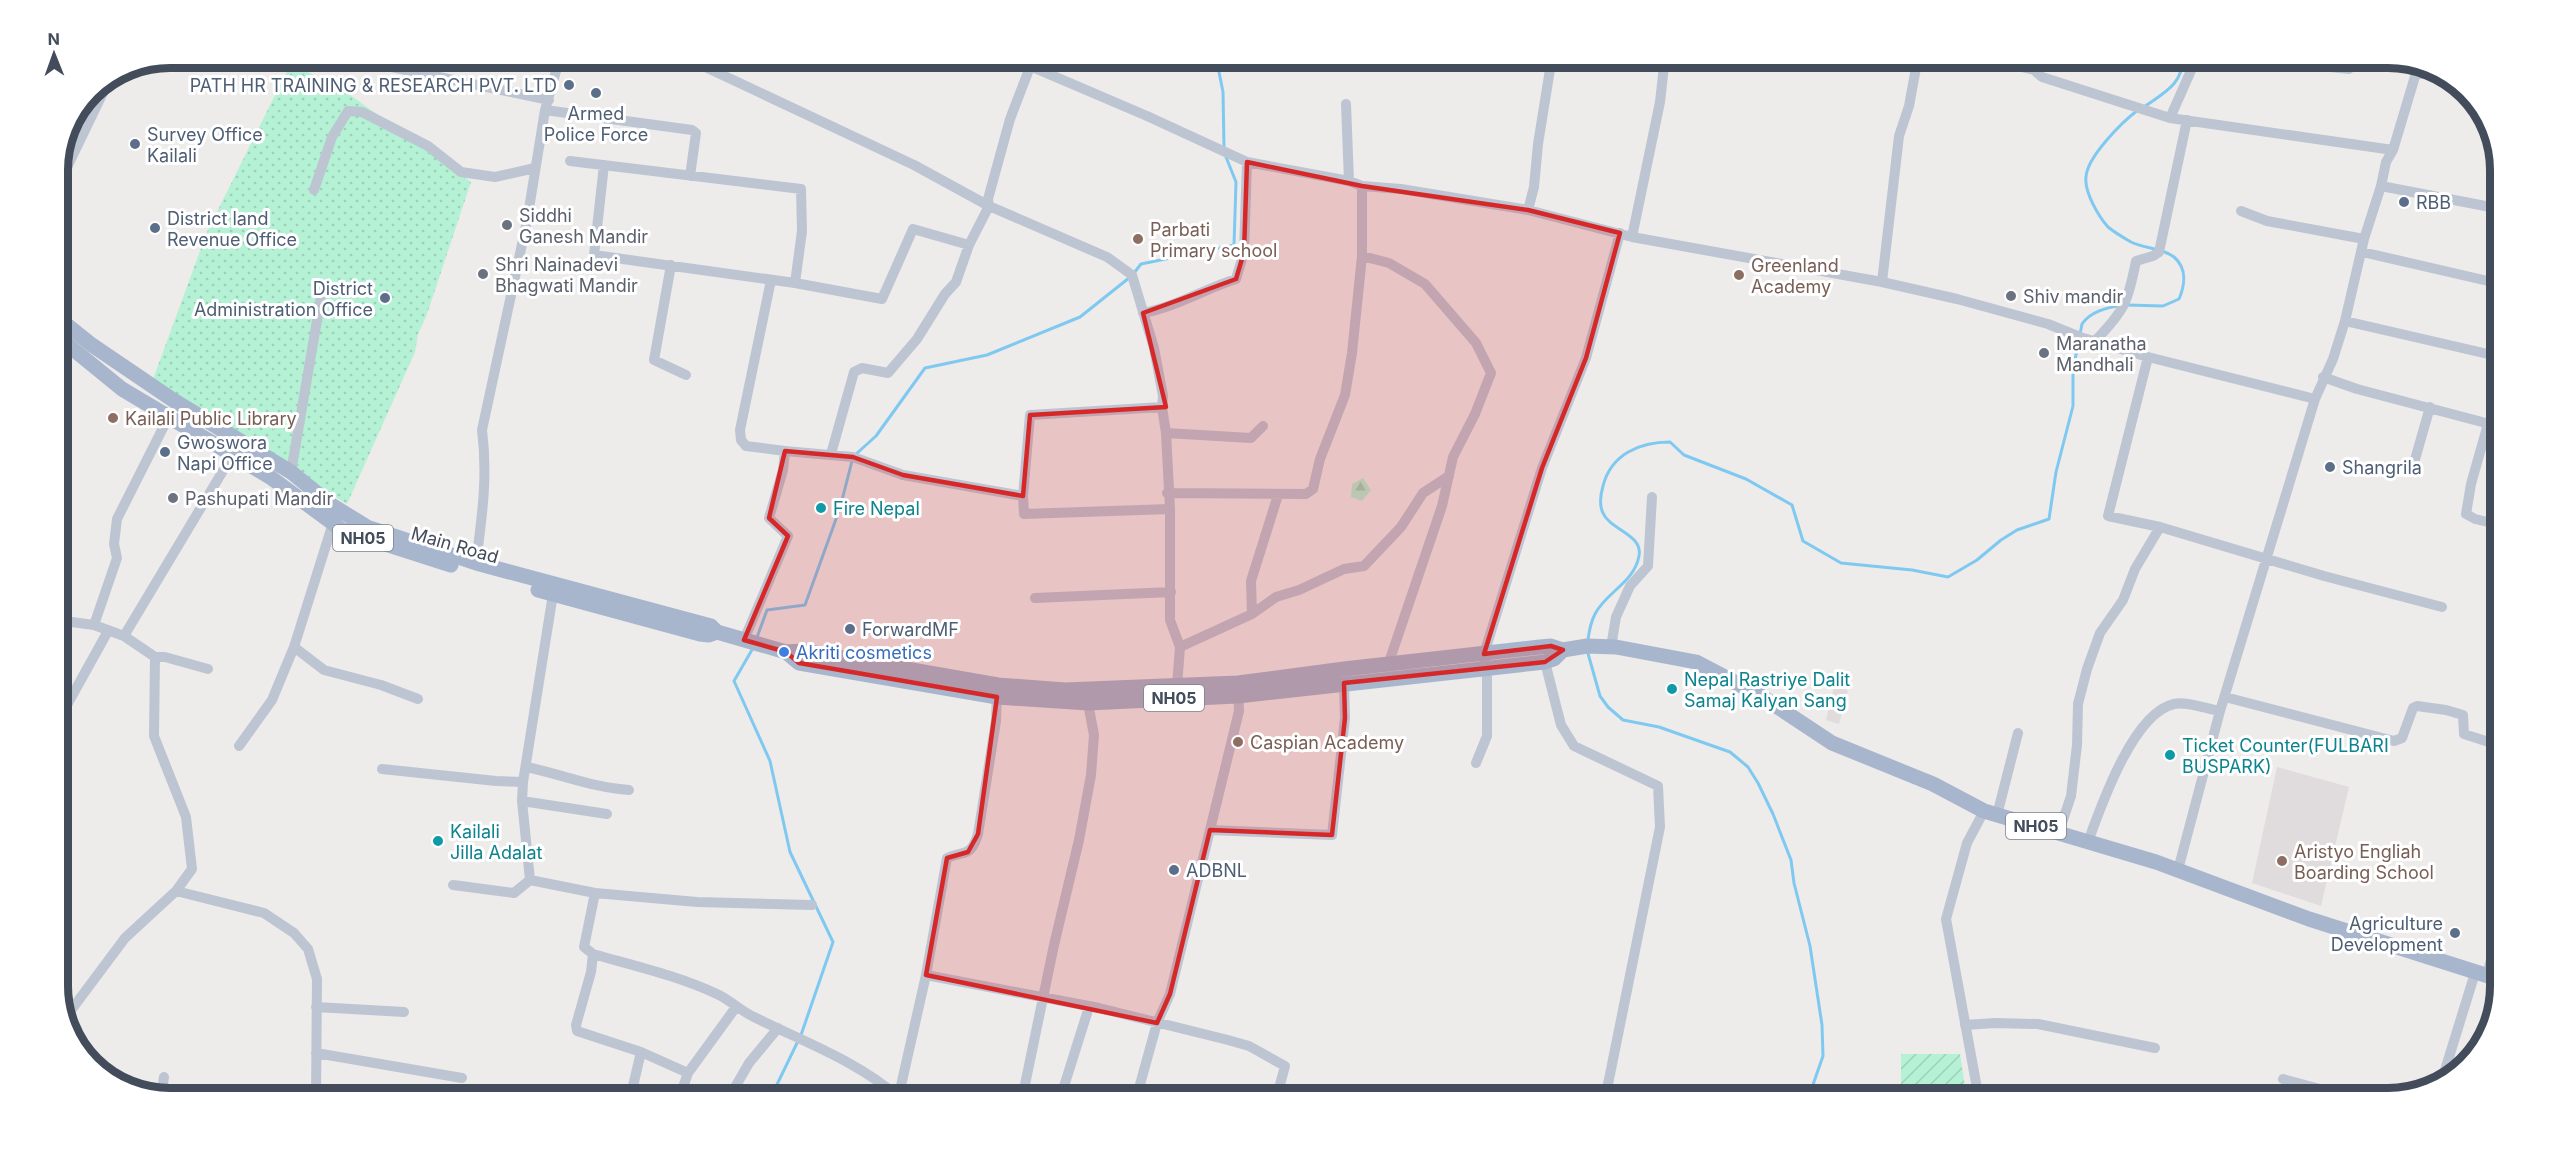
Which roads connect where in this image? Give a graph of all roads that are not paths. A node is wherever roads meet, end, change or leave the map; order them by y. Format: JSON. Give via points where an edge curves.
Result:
{"nodes":[{"id":1,"x":391,"y":68,"type":"edge"},
{"id":2,"x":557,"y":68,"type":"edge"},
{"id":3,"x":707,"y":68,"type":"edge"},
{"id":4,"x":1030,"y":68,"type":"edge"},
{"id":5,"x":1032,"y":68,"type":"edge"},
{"id":6,"x":1550,"y":68,"type":"edge"},
{"id":7,"x":1664,"y":68,"type":"edge"},
{"id":8,"x":1916,"y":68,"type":"edge"},
{"id":9,"x":2026,"y":68,"type":"edge"},
{"id":10,"x":2192,"y":68,"type":"edge"},
{"id":11,"x":2416,"y":71,"type":"edge"},
{"id":12,"x":103,"y":92,"type":"edge"},
{"id":13,"x":1346,"y":104,"type":"dead end"},
{"id":14,"x":547,"y":105,"type":"junction"},
{"id":15,"x":2170,"y":118,"type":"junction"},
{"id":16,"x":2187,"y":120,"type":"junction"},
{"id":17,"x":2392,"y":150,"type":"junction"},
{"id":18,"x":570,"y":161,"type":"dead end"},
{"id":19,"x":1247,"y":162,"type":"junction"},
{"id":20,"x":68,"y":165,"type":"edge"},
{"id":21,"x":604,"y":165,"type":"junction"},
{"id":22,"x":535,"y":168,"type":"junction"},
{"id":23,"x":690,"y":176,"type":"junction"},
{"id":24,"x":1349,"y":181,"type":"junction"},
{"id":25,"x":1362,"y":186,"type":"junction"},
{"id":26,"x":2381,"y":186,"type":"junction"},
{"id":27,"x":314,"y":190,"type":"dead end"},
{"id":28,"x":989,"y":206,"type":"junction"},
{"id":29,"x":2490,"y":207,"type":"edge"},
{"id":30,"x":1528,"y":210,"type":"junction"},
{"id":31,"x":2241,"y":211,"type":"dead end"},
{"id":32,"x":1620,"y":233,"type":"junction"},
{"id":33,"x":1632,"y":237,"type":"junction"},
{"id":34,"x":2364,"y":239,"type":"junction"},
{"id":35,"x":969,"y":245,"type":"junction"},
{"id":36,"x":2362,"y":252,"type":"junction"},
{"id":37,"x":1362,"y":256,"type":"junction"},
{"id":38,"x":671,"y":264,"type":"junction"},
{"id":39,"x":771,"y":280,"type":"junction"},
{"id":40,"x":2490,"y":281,"type":"edge"},
{"id":41,"x":1882,"y":282,"type":"junction"},
{"id":42,"x":795,"y":284,"type":"junction"},
{"id":43,"x":321,"y":297,"type":"dead end"},
{"id":44,"x":1143,"y":313,"type":"junction"},
{"id":45,"x":2345,"y":321,"type":"junction"},
{"id":46,"x":68,"y":326,"type":"edge"},
{"id":47,"x":2095,"y":341,"type":"junction"},
{"id":48,"x":68,"y":345,"type":"edge"},
{"id":49,"x":2490,"y":354,"type":"edge"},
{"id":50,"x":2148,"y":357,"type":"junction"},
{"id":51,"x":686,"y":375,"type":"dead end"},
{"id":52,"x":2323,"y":377,"type":"junction"},
{"id":53,"x":2315,"y":399,"type":"junction"},
{"id":54,"x":2430,"y":407,"type":"junction"},
{"id":55,"x":1162,"y":408,"type":"junction"},
{"id":56,"x":168,"y":418,"type":"junction"},
{"id":57,"x":2488,"y":424,"type":"joint"},
{"id":58,"x":1263,"y":426,"type":"dead end"},
{"id":59,"x":1166,"y":433,"type":"junction"},
{"id":60,"x":785,"y":451,"type":"junction"},
{"id":61,"x":232,"y":454,"type":"junction"},
{"id":62,"x":831,"y":454,"type":"junction"},
{"id":63,"x":2412,"y":470,"type":"dead end"},
{"id":64,"x":291,"y":472,"type":"junction"},
{"id":65,"x":1449,"y":476,"type":"junction"},
{"id":66,"x":1167,"y":493,"type":"junction"},
{"id":67,"x":1278,"y":495,"type":"junction"},
{"id":68,"x":1023,"y":496,"type":"junction"},
{"id":69,"x":1652,"y":497,"type":"dead end"},
{"id":70,"x":1170,"y":509,"type":"junction"},
{"id":71,"x":2490,"y":522,"type":"edge"},
{"id":72,"x":333,"y":523,"type":"junction"},
{"id":73,"x":2160,"y":527,"type":"junction"},
{"id":74,"x":2267,"y":558,"type":"junction"},
{"id":75,"x":476,"y":563,"type":"junction"},
{"id":76,"x":1171,"y":592,"type":"junction"},
{"id":77,"x":553,"y":594,"type":"junction"},
{"id":78,"x":1035,"y":598,"type":"dead end"},
{"id":79,"x":2442,"y":607,"type":"dead end"},
{"id":80,"x":1252,"y":614,"type":"junction"},
{"id":81,"x":68,"y":622,"type":"edge"},
{"id":82,"x":93,"y":626,"type":"junction"},
{"id":83,"x":108,"y":630,"type":"junction"},
{"id":84,"x":717,"y":632,"type":"junction"},
{"id":85,"x":124,"y":636,"type":"junction"},
{"id":86,"x":746,"y":641,"type":"junction"},
{"id":87,"x":294,"y":647,"type":"junction"},
{"id":88,"x":1180,"y":647,"type":"junction"},
{"id":89,"x":1611,"y":647,"type":"junction"},
{"id":90,"x":1563,"y":650,"type":"junction"},
{"id":91,"x":155,"y":657,"type":"junction"},
{"id":92,"x":1484,"y":661,"type":"junction"},
{"id":93,"x":1545,"y":662,"type":"junction"},
{"id":94,"x":1388,"y":665,"type":"junction"},
{"id":95,"x":208,"y":669,"type":"dead end"},
{"id":96,"x":1344,"y":683,"type":"junction"},
{"id":97,"x":1177,"y":686,"type":"junction"},
{"id":98,"x":1238,"y":690,"type":"junction"},
{"id":99,"x":998,"y":691,"type":"junction"},
{"id":100,"x":2225,"y":697,"type":"junction"},
{"id":101,"x":418,"y":699,"type":"dead end"},
{"id":102,"x":68,"y":703,"type":"edge"},
{"id":103,"x":1088,"y":703,"type":"junction"},
{"id":104,"x":2220,"y":711,"type":"junction"},
{"id":105,"x":2018,"y":733,"type":"dead end"},
{"id":106,"x":2490,"y":742,"type":"edge"},
{"id":107,"x":239,"y":746,"type":"dead end"},
{"id":108,"x":1476,"y":763,"type":"dead end"},
{"id":109,"x":526,"y":767,"type":"junction"},
{"id":110,"x":382,"y":769,"type":"dead end"},
{"id":111,"x":523,"y":782,"type":"junction"},
{"id":112,"x":629,"y":790,"type":"dead end"},
{"id":113,"x":522,"y":801,"type":"junction"},
{"id":114,"x":1991,"y":813,"type":"junction"},
{"id":115,"x":607,"y":814,"type":"dead end"},
{"id":116,"x":1210,"y":830,"type":"junction"},
{"id":117,"x":2059,"y":832,"type":"junction"},
{"id":118,"x":2088,"y":842,"type":"junction"},
{"id":119,"x":2178,"y":870,"type":"junction"},
{"id":120,"x":530,"y":880,"type":"junction"},
{"id":121,"x":453,"y":885,"type":"dead end"},
{"id":122,"x":176,"y":891,"type":"junction"},
{"id":123,"x":595,"y":893,"type":"junction"},
{"id":124,"x":812,"y":905,"type":"dead end"},
{"id":125,"x":593,"y":954,"type":"junction"},
{"id":126,"x":926,"y":975,"type":"junction"},
{"id":127,"x":2488,"y":976,"type":"edge"},
{"id":128,"x":1043,"y":998,"type":"junction"},
{"id":129,"x":316,"y":1007,"type":"junction"},
{"id":130,"x":736,"y":1007,"type":"junction"},
{"id":131,"x":1089,"y":1007,"type":"junction"},
{"id":132,"x":71,"y":1011,"type":"edge"},
{"id":133,"x":404,"y":1012,"type":"dead end"},
{"id":134,"x":1157,"y":1023,"type":"junction"},
{"id":135,"x":1965,"y":1025,"type":"junction"},
{"id":136,"x":778,"y":1028,"type":"junction"},
{"id":137,"x":2155,"y":1048,"type":"dead end"},
{"id":138,"x":641,"y":1052,"type":"junction"},
{"id":139,"x":316,"y":1053,"type":"junction"},
{"id":140,"x":2447,"y":1070,"type":"edge"},
{"id":141,"x":688,"y":1073,"type":"junction"},
{"id":142,"x":164,"y":1077,"type":"dead end"},
{"id":143,"x":462,"y":1078,"type":"dead end"},
{"id":144,"x":2283,"y":1079,"type":"dead end"},
{"id":145,"x":162,"y":1088,"type":"edge"},
{"id":146,"x":316,"y":1088,"type":"edge"},
{"id":147,"x":633,"y":1088,"type":"edge"},
{"id":148,"x":683,"y":1088,"type":"edge"},
{"id":149,"x":735,"y":1088,"type":"edge"},
{"id":150,"x":886,"y":1088,"type":"edge"},
{"id":151,"x":902,"y":1088,"type":"edge"},
{"id":152,"x":1024,"y":1088,"type":"edge"},
{"id":153,"x":1063,"y":1088,"type":"edge"},
{"id":154,"x":1139,"y":1088,"type":"edge"},
{"id":155,"x":1279,"y":1088,"type":"edge"},
{"id":156,"x":1607,"y":1088,"type":"edge"},
{"id":157,"x":1977,"y":1088,"type":"edge"},
{"id":158,"x":2307,"y":1088,"type":"edge"}],
"edges":[{"from":1,"to":14,"type":"street"},
{"from":2,"to":14,"type":"street"},
{"from":3,"to":28,"type":"street","via":[[914,165]]},
{"from":4,"to":28,"type":"street","via":[[1010,119]]},
{"from":5,"to":19,"type":"street"},
{"from":6,"to":30,"type":"street"},
{"from":7,"to":33,"type":"street"},
{"from":8,"to":41,"type":"street","via":[[1899,136]]},
{"from":9,"to":15,"type":"street","via":[[2042,77]]},
{"from":10,"to":15,"type":"street"},
{"from":11,"to":17,"type":"street"},
{"from":12,"to":20,"type":"street"},
{"from":13,"to":24,"type":"street"},
{"from":14,"to":22,"type":"street"},
{"from":14,"to":23,"type":"street","via":[[692,130],[696,133]]},
{"from":15,"to":16,"type":"street"},
{"from":16,"to":17,"type":"street"},
{"from":16,"to":47,"type":"street","via":[[2160,252],[2136,261],[2128,299],[2115,321]]},
{"from":17,"to":26,"type":"street"},
{"from":18,"to":21,"type":"street"},
{"from":19,"to":24,"type":"street"},
{"from":19,"to":44,"type":"street","via":[[1244,252],[1236,279],[1211,286],[1165,309]]},
{"from":21,"to":23,"type":"street"},
{"from":21,"to":38,"type":"street","via":[[594,255]]},
{"from":22,"to":27,"type":"street","via":[[495,177],[461,172],[428,146],[362,112],[348,111],[332,137]]},
{"from":22,"to":75,"type":"street","via":[[482,430],[486,488]]},
{"from":23,"to":42,"type":"street","via":[[801,189],[802,231]]},
{"from":24,"to":25,"type":"street"},
{"from":25,"to":30,"type":"street"},
{"from":25,"to":37,"type":"street"},
{"from":26,"to":29,"type":"street"},
{"from":26,"to":34,"type":"street"},
{"from":28,"to":35,"type":"street"},
{"from":28,"to":44,"type":"street","via":[[1107,257],[1132,275]]},
{"from":30,"to":32,"type":"street"},
{"from":31,"to":34,"type":"street","via":[[2267,221]]},
{"from":32,"to":33,"type":"street"},
{"from":32,"to":92,"type":"street","via":[[1586,358],[1542,468]]},
{"from":33,"to":41,"type":"street"},
{"from":34,"to":36,"type":"street"},
{"from":35,"to":42,"type":"street","via":[[913,229],[882,299]]},
{"from":35,"to":62,"type":"street","via":[[956,282],[888,373],[862,368],[854,372]]},
{"from":36,"to":40,"type":"street"},
{"from":36,"to":45,"type":"street"},
{"from":37,"to":65,"type":"street","via":[[1389,263],[1425,284],[1476,343],[1491,373],[1453,457]]},
{"from":37,"to":67,"type":"street","via":[[1345,395],[1320,459],[1313,489],[1306,494]]},
{"from":38,"to":39,"type":"street"},
{"from":38,"to":51,"type":"street","via":[[654,360]]},
{"from":39,"to":42,"type":"street"},
{"from":39,"to":60,"type":"street","via":[[740,430],[746,446]]},
{"from":41,"to":47,"type":"street","via":[[1958,299]]},
{"from":43,"to":64,"type":"street"},
{"from":44,"to":55,"type":"street","via":[[1156,358]]},
{"from":45,"to":49,"type":"street"},
{"from":45,"to":52,"type":"street"},
{"from":46,"to":64,"type":"main road","number":"NH05","via":[[173,400]]},
{"from":47,"to":50,"type":"street"},
{"from":48,"to":56,"type":"main road","name":"Main Road","number":"NH05","via":[[122,389]]},
{"from":50,"to":53,"type":"street"},
{"from":50,"to":73,"type":"street","via":[[2108,516]]},
{"from":52,"to":53,"type":"street"},
{"from":52,"to":54,"type":"street"},
{"from":53,"to":74,"type":"street"},
{"from":54,"to":57,"type":"street"},
{"from":54,"to":63,"type":"street"},
{"from":55,"to":59,"type":"street"},
{"from":55,"to":68,"type":"street","via":[[1030,415]]},
{"from":56,"to":61,"type":"main road","name":"Main Road","number":"NH05"},
{"from":56,"to":82,"type":"street","via":[[117,519],[117,558]]},
{"from":57,"to":71,"type":"street","via":[[2466,514]]},
{"from":58,"to":59,"type":"street","via":[[1251,438]]},
{"from":59,"to":66,"type":"street"},
{"from":60,"to":62,"type":"street"},
{"from":60,"to":86,"type":"street","via":[[769,518],[788,536]]},
{"from":61,"to":72,"type":"main road","name":"Main Road","number":"NH05"},
{"from":61,"to":85,"type":"street"},
{"from":62,"to":68,"type":"street","via":[[853,457],[903,475]]},
{"from":64,"to":75,"type":"main road","number":"NH05","via":[[367,527]]},
{"from":65,"to":80,"type":"street","via":[[1424,493],[1401,527],[1364,566],[1344,569],[1276,597]]},
{"from":65,"to":94,"type":"street"},
{"from":66,"to":67,"type":"street"},
{"from":66,"to":70,"type":"street"},
{"from":67,"to":80,"type":"street","via":[[1251,581]]},
{"from":68,"to":70,"type":"street","via":[[1024,514]]},
{"from":69,"to":89,"type":"street","via":[[1648,566],[1630,586],[1616,617]]},
{"from":70,"to":76,"type":"street"},
{"from":72,"to":77,"type":"main road","name":"Main Road","number":"NH05","via":[[357,536]]},
{"from":72,"to":87,"type":"street"},
{"from":73,"to":74,"type":"street"},
{"from":73,"to":117,"type":"street","via":[[2135,569],[2123,600],[2100,633],[2087,669],[2078,704],[2071,796]]},
{"from":74,"to":79,"type":"street"},
{"from":74,"to":100,"type":"street"},
{"from":75,"to":84,"type":"main road","number":"NH05","via":[[694,621]]},
{"from":76,"to":78,"type":"street"},
{"from":76,"to":88,"type":"street","via":[[1170,620]]},
{"from":77,"to":84,"type":"main road","name":"Main Road","number":"NH05","via":[[700,634]]},
{"from":77,"to":109,"type":"street"},
{"from":80,"to":88,"type":"street"},
{"from":81,"to":82,"type":"street"},
{"from":82,"to":83,"type":"street"},
{"from":83,"to":85,"type":"street"},
{"from":83,"to":102,"type":"street"},
{"from":84,"to":86,"type":"main road","number":"NH05"},
{"from":85,"to":91,"type":"street"},
{"from":86,"to":99,"type":"main road","number":"NH05","via":[[779,651],[803,651]]},
{"from":87,"to":101,"type":"street","via":[[324,670]]},
{"from":87,"to":107,"type":"street","via":[[272,700]]},
{"from":88,"to":97,"type":"street"},
{"from":89,"to":90,"type":"main road","number":"NH05"},
{"from":89,"to":114,"type":"main road","number":"NH05","via":[[1696,662],[1761,696],[1832,743],[1933,784]]},
{"from":90,"to":92,"type":"main road","number":"NH05","via":[[1551,646]]},
{"from":90,"to":93,"type":"main road","number":"NH05"},
{"from":91,"to":95,"type":"street"},
{"from":91,"to":122,"type":"street","via":[[154,736],[186,817],[192,869]]},
{"from":92,"to":93,"type":"main road","number":"NH05"},
{"from":92,"to":94,"type":"main road","number":"NH05"},
{"from":92,"to":96,"type":"main road","number":"NH05"},
{"from":92,"to":108,"type":"street","via":[[1487,736]]},
{"from":93,"to":156,"type":"street","via":[[1561,725],[1574,746],[1658,786],[1660,827]]},
{"from":94,"to":98,"type":"main road","number":"NH05"},
{"from":96,"to":98,"type":"main road","number":"NH05"},
{"from":96,"to":116,"type":"street","via":[[1345,718],[1332,835]]},
{"from":97,"to":98,"type":"main road","number":"NH05"},
{"from":97,"to":99,"type":"main road","number":"NH05"},
{"from":98,"to":103,"type":"main road","number":"NH05"},
{"from":98,"to":116,"type":"street","via":[[1239,711]]},
{"from":99,"to":103,"type":"main road","number":"NH05"},
{"from":99,"to":126,"type":"street","via":[[978,834],[968,852],[947,858]]},
{"from":100,"to":104,"type":"street"},
{"from":100,"to":106,"type":"street","via":[[2394,741],[2402,738],[2413,708],[2446,710],[2463,715],[2464,734]]},
{"from":103,"to":128,"type":"street","via":[[1094,735],[1091,776]]},
{"from":104,"to":118,"type":"street","via":[[2175,704],[2154,714],[2112,778]]},
{"from":104,"to":119,"type":"street"},
{"from":105,"to":114,"type":"street"},
{"from":109,"to":111,"type":"street"},
{"from":109,"to":112,"type":"street","via":[[607,789]]},
{"from":110,"to":111,"type":"street"},
{"from":111,"to":113,"type":"street"},
{"from":113,"to":115,"type":"street"},
{"from":113,"to":120,"type":"street"},
{"from":114,"to":117,"type":"main road","number":"NH05"},
{"from":114,"to":135,"type":"street","via":[[1967,843],[1946,919]]},
{"from":116,"to":134,"type":"street","via":[[1170,994]]},
{"from":117,"to":118,"type":"main road","number":"NH05"},
{"from":118,"to":119,"type":"main road","number":"NH05"},
{"from":119,"to":127,"type":"main road","number":"NH05","via":[[2309,919]]},
{"from":120,"to":121,"type":"street","via":[[514,893]]},
{"from":120,"to":123,"type":"street"},
{"from":122,"to":129,"type":"street","via":[[264,913],[294,933],[308,949],[316,980]]},
{"from":122,"to":132,"type":"street","via":[[125,938]]},
{"from":123,"to":124,"type":"street","via":[[697,902]]},
{"from":123,"to":125,"type":"street","via":[[584,947]]},
{"from":125,"to":130,"type":"street","via":[[673,977],[721,996]]},
{"from":125,"to":138,"type":"street","via":[[577,1031]]},
{"from":126,"to":128,"type":"street"},
{"from":126,"to":151,"type":"street"},
{"from":127,"to":140,"type":"street"},
{"from":128,"to":131,"type":"street"},
{"from":128,"to":152,"type":"street"},
{"from":129,"to":133,"type":"street"},
{"from":129,"to":139,"type":"street"},
{"from":130,"to":136,"type":"street"},
{"from":130,"to":141,"type":"street"},
{"from":131,"to":134,"type":"street"},
{"from":131,"to":153,"type":"street"},
{"from":134,"to":154,"type":"street"},
{"from":134,"to":155,"type":"street","via":[[1249,1046],[1274,1058],[1285,1066]]},
{"from":135,"to":137,"type":"street","via":[[2038,1024]]},
{"from":135,"to":157,"type":"street"},
{"from":136,"to":149,"type":"street"},
{"from":136,"to":150,"type":"street","via":[[838,1057]]},
{"from":138,"to":141,"type":"street"},
{"from":138,"to":147,"type":"street"},
{"from":139,"to":143,"type":"street"},
{"from":139,"to":146,"type":"street"},
{"from":141,"to":148,"type":"street"},
{"from":142,"to":145,"type":"street"},
{"from":144,"to":158,"type":"street"}]}
